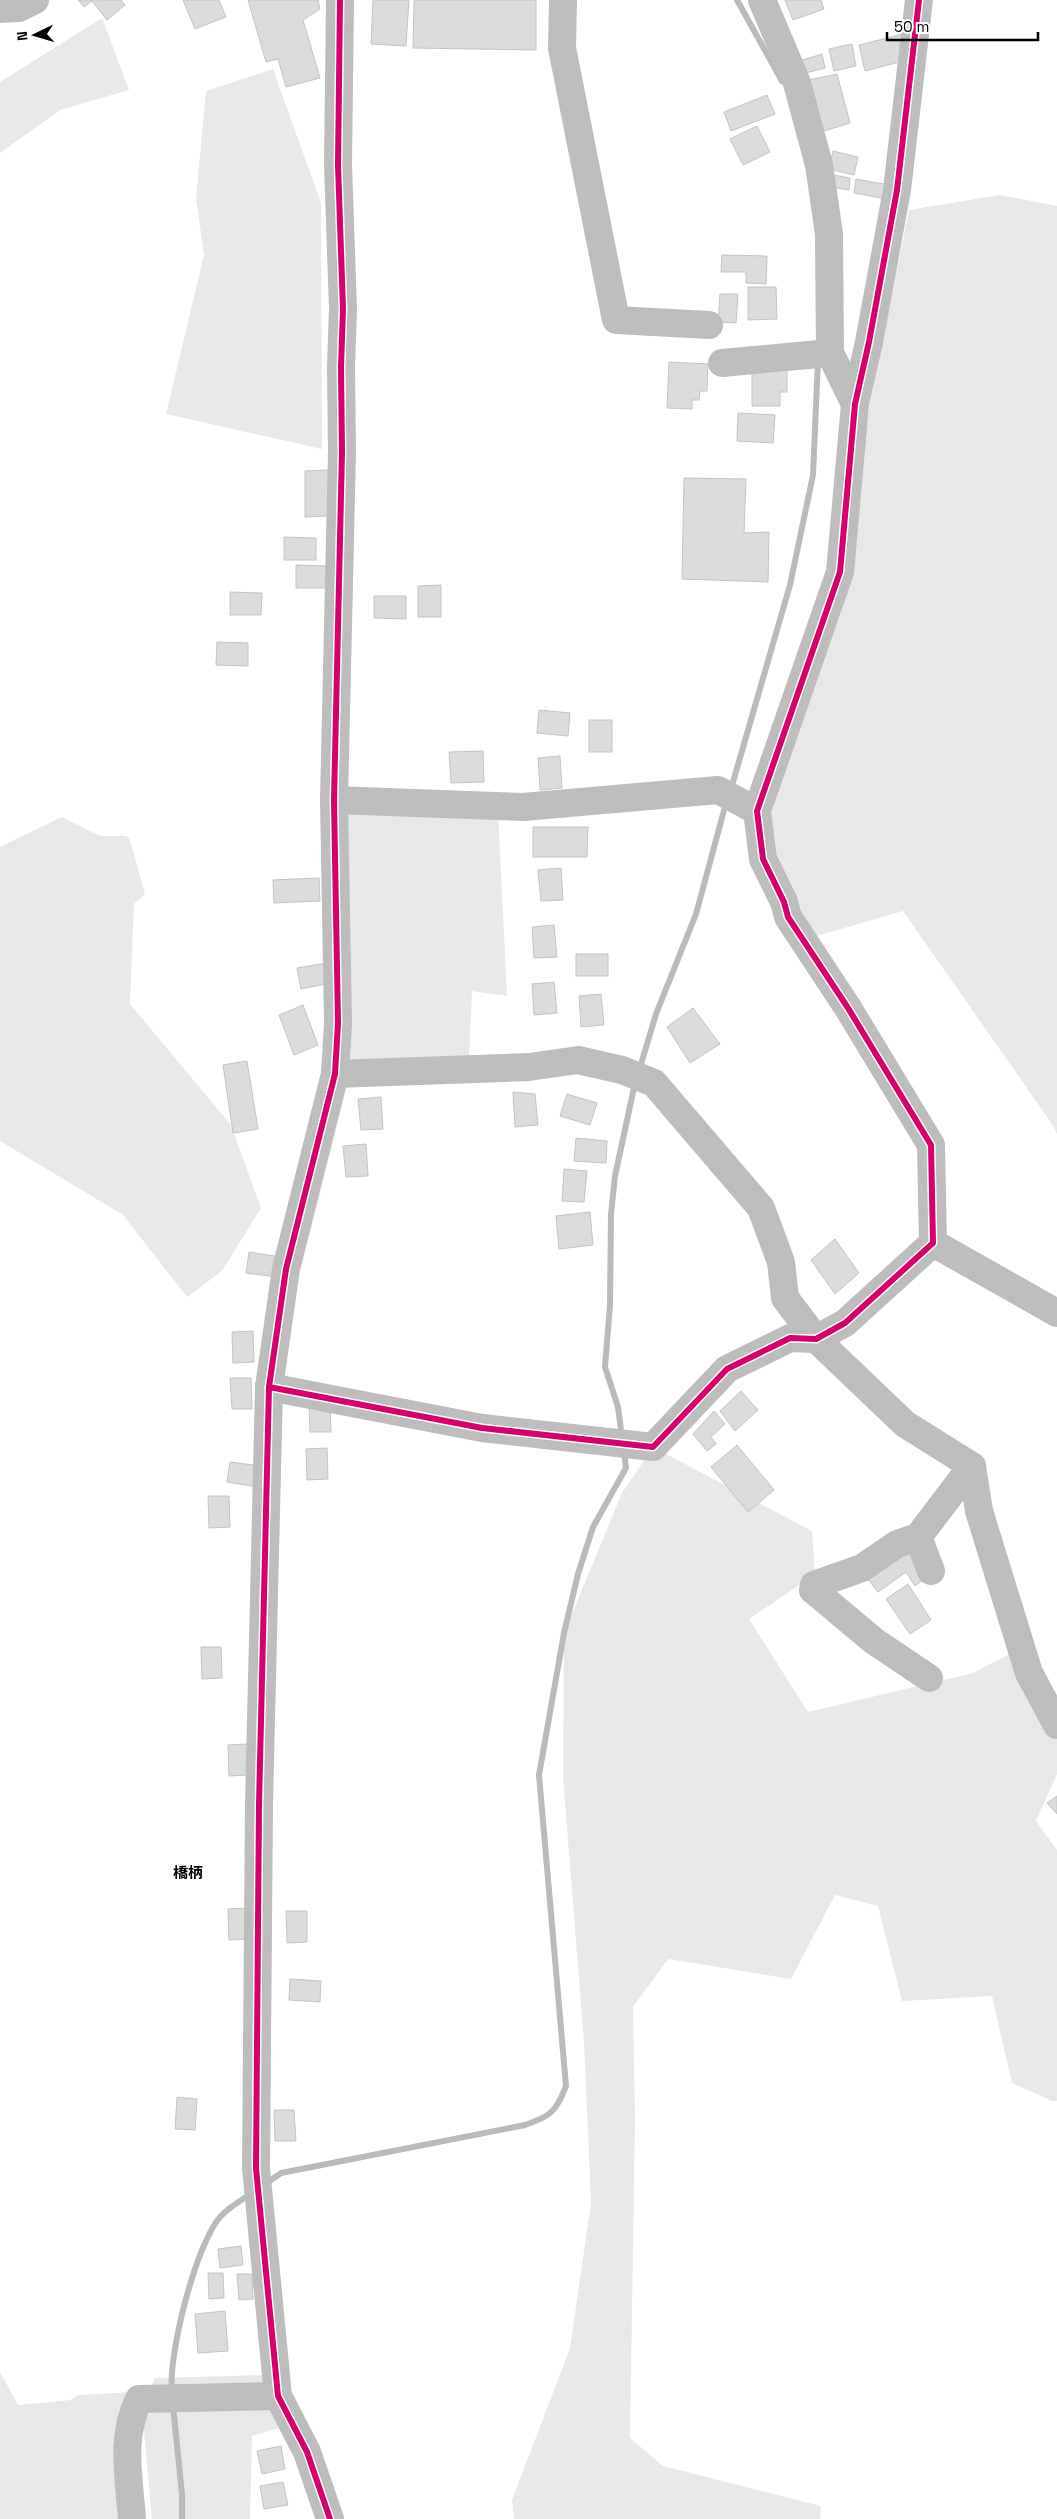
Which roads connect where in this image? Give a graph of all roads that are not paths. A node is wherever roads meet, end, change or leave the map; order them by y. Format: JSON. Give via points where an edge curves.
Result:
{"nodes":[{"id":1,"x":35,"y":0,"type":"edge"},
{"id":2,"x":340,"y":0,"type":"edge"},
{"id":3,"x":564,"y":0,"type":"edge"},
{"id":4,"x":762,"y":0,"type":"edge"},
{"id":5,"x":919,"y":0,"type":"edge"},
{"id":6,"x":0,"y":9,"type":"edge"},
{"id":7,"x":709,"y":325,"type":"dead end"},
{"id":8,"x":823,"y":354,"type":"junction"},
{"id":9,"x":722,"y":362,"type":"dead end"},
{"id":10,"x":855,"y":404,"type":"junction"},
{"id":11,"x":334,"y":800,"type":"junction"},
{"id":12,"x":739,"y":801,"type":"junction"},
{"id":13,"x":335,"y":1074,"type":"junction"},
{"id":14,"x":933,"y":1243,"type":"junction"},
{"id":15,"x":1057,"y":1313,"type":"edge"},
{"id":16,"x":816,"y":1339,"type":"junction"},
{"id":17,"x":270,"y":1387,"type":"junction"},
{"id":18,"x":972,"y":1466,"type":"junction"},
{"id":19,"x":918,"y":1536,"type":"junction"},
{"id":20,"x":931,"y":1571,"type":"dead end"},
{"id":21,"x":929,"y":1678,"type":"dead end"},
{"id":22,"x":1057,"y":1725,"type":"edge"},
{"id":23,"x":278,"y":2396,"type":"junction"},
{"id":24,"x":132,"y":2519,"type":"edge"},
{"id":25,"x":330,"y":2519,"type":"edge"}],
"edges":[{"from":1,"to":6,"type":"street","via":[[19,8]]},
{"from":2,"to":11,"type":"street","via":[[338,166],[342,452]]},
{"from":3,"to":7,"type":"street","via":[[562,48],[616,320]]},
{"from":4,"to":8,"type":"street","via":[[797,84],[819,165],[828,234]]},
{"from":5,"to":10,"type":"street","via":[[897,190]]},
{"from":8,"to":9,"type":"street"},
{"from":8,"to":10,"type":"street"},
{"from":10,"to":12,"type":"street","via":[[840,572]]},
{"from":11,"to":12,"type":"street","via":[[523,807]]},
{"from":11,"to":13,"type":"street","via":[[338,1023]]},
{"from":12,"to":14,"type":"street","via":[[788,917],[931,1145]]},
{"from":13,"to":16,"type":"street","via":[[529,1067],[578,1060],[654,1083],[762,1208],[781,1262],[785,1298]]},
{"from":13,"to":17,"type":"street","via":[[286,1269]]},
{"from":14,"to":15,"type":"street"},
{"from":14,"to":16,"type":"street","via":[[845,1322]]},
{"from":16,"to":17,"type":"street","via":[[790,1338],[726,1369],[653,1447],[482,1428]]},
{"from":16,"to":18,"type":"street","via":[[905,1424]]},
{"from":17,"to":23,"type":"street","via":[[259,1804],[256,2174]]},
{"from":18,"to":19,"type":"street"},
{"from":18,"to":22,"type":"street","via":[[980,1511],[1029,1672]]},
{"from":19,"to":20,"type":"street"},
{"from":19,"to":21,"type":"street","via":[[897,1544],[862,1568],[814,1585],[813,1590],[874,1641]]},
{"from":23,"to":24,"type":"street","via":[[139,2399],[130,2417],[127,2450]]},
{"from":23,"to":25,"type":"street","via":[[307,2452]]}]}
